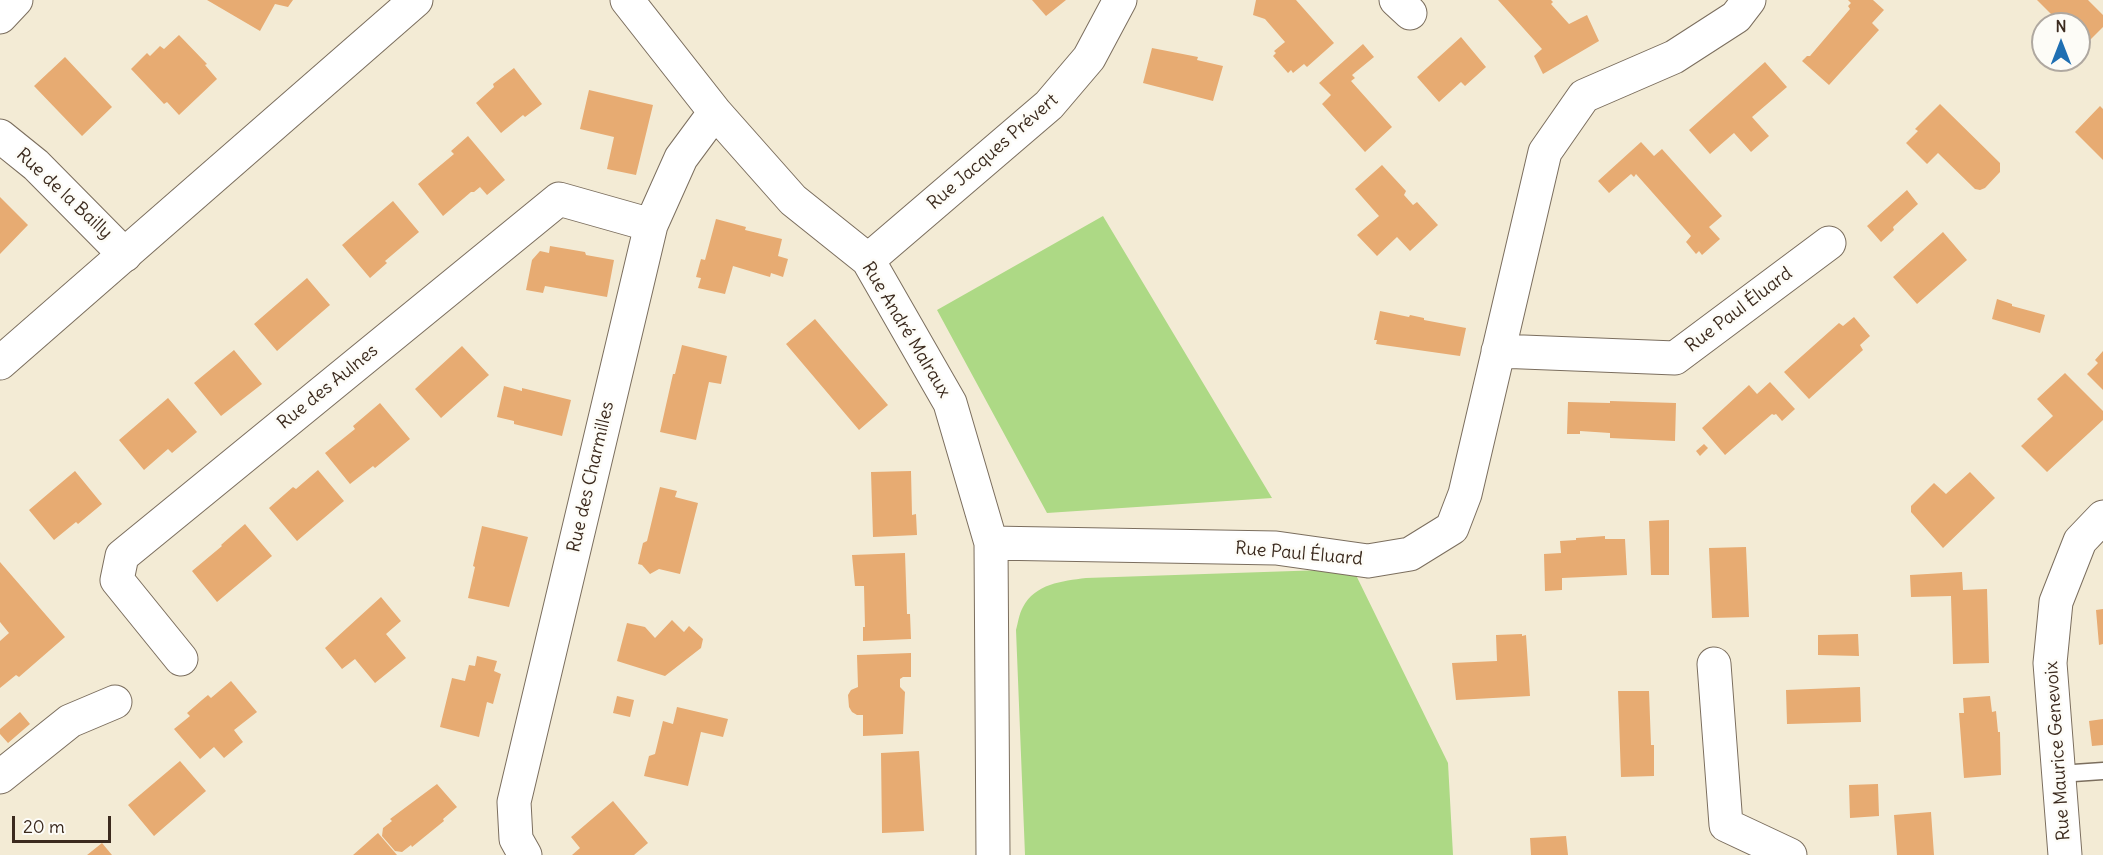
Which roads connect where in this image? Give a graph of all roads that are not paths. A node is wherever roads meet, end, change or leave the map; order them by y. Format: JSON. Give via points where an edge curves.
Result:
{"nodes":[{"id":1,"x":16,"y":0,"type":"edge"},
{"id":2,"x":416,"y":0,"type":"edge"},
{"id":3,"x":627,"y":0,"type":"edge"},
{"id":4,"x":1120,"y":0,"type":"edge"},
{"id":5,"x":1749,"y":0,"type":"edge"},
{"id":6,"x":0,"y":17,"type":"edge"},
{"id":7,"x":715,"y":112,"type":"junction"},
{"id":8,"x":0,"y":136,"type":"edge"},
{"id":9,"x":651,"y":225,"type":"junction"},
{"id":10,"x":1829,"y":243,"type":"dead end"},
{"id":11,"x":125,"y":255,"type":"junction"},
{"id":12,"x":868,"y":260,"type":"junction"},
{"id":13,"x":1498,"y":351,"type":"junction"},
{"id":14,"x":0,"y":363,"type":"edge"},
{"id":15,"x":2103,"y":517,"type":"edge"},
{"id":16,"x":991,"y":543,"type":"junction"},
{"id":17,"x":181,"y":659,"type":"dead end"},
{"id":18,"x":1714,"y":664,"type":"dead end"},
{"id":19,"x":116,"y":702,"type":"dead end"},
{"id":20,"x":2103,"y":771,"type":"edge"},
{"id":21,"x":2059,"y":774,"type":"junction"},
{"id":22,"x":0,"y":777,"type":"edge"},
{"id":23,"x":525,"y":855,"type":"edge"},
{"id":24,"x":993,"y":855,"type":"edge"},
{"id":25,"x":1790,"y":855,"type":"edge"},
{"id":26,"x":2065,"y":855,"type":"edge"}],
"edges":[{"from":1,"to":6,"type":"street"},
{"from":2,"to":11,"type":"street"},
{"from":3,"to":7,"type":"street","name":"Rue André Malraux"},
{"from":4,"to":12,"type":"street","name":"Rue Jacques Prévert","via":[[1089,58],[1049,105]]},
{"from":5,"to":13,"type":"street","name":"Rue Paul Éluard","via":[[1736,17],[1674,57],[1584,96],[1545,152]]},
{"from":7,"to":9,"type":"street","name":"Rue des Charmilles","via":[[681,158]]},
{"from":7,"to":12,"type":"street","name":"Rue André Malraux","via":[[793,200]]},
{"from":8,"to":11,"type":"street","name":"Rue de la Bailly","via":[[36,165]]},
{"from":9,"to":17,"type":"street","name":"Rue des Aulnes","via":[[559,199],[122,556],[117,580]]},
{"from":9,"to":23,"type":"street","name":"Rue des Charmilles","via":[[513,802],[516,839]]},
{"from":10,"to":13,"type":"street","name":"Rue Paul Éluard","via":[[1675,358]]},
{"from":11,"to":14,"type":"street"},
{"from":12,"to":16,"type":"street","name":"Rue André Malraux","via":[[950,403]]},
{"from":13,"to":16,"type":"street","name":"Rue Paul Éluard","via":[[1465,494],[1452,528],[1410,554],[1368,561],[1276,548]]},
{"from":15,"to":21,"type":"street","name":"Rue Maurice Genevoix","via":[[2080,541],[2056,602],[2050,663]]},
{"from":16,"to":24,"type":"street","name":"Rue André Malraux"},
{"from":18,"to":25,"type":"street","via":[[1726,825]]},
{"from":19,"to":22,"type":"street","via":[[70,721]]},
{"from":20,"to":21,"type":"lane"},
{"from":21,"to":26,"type":"street","name":"Rue Maurice Genevoix"}]}
